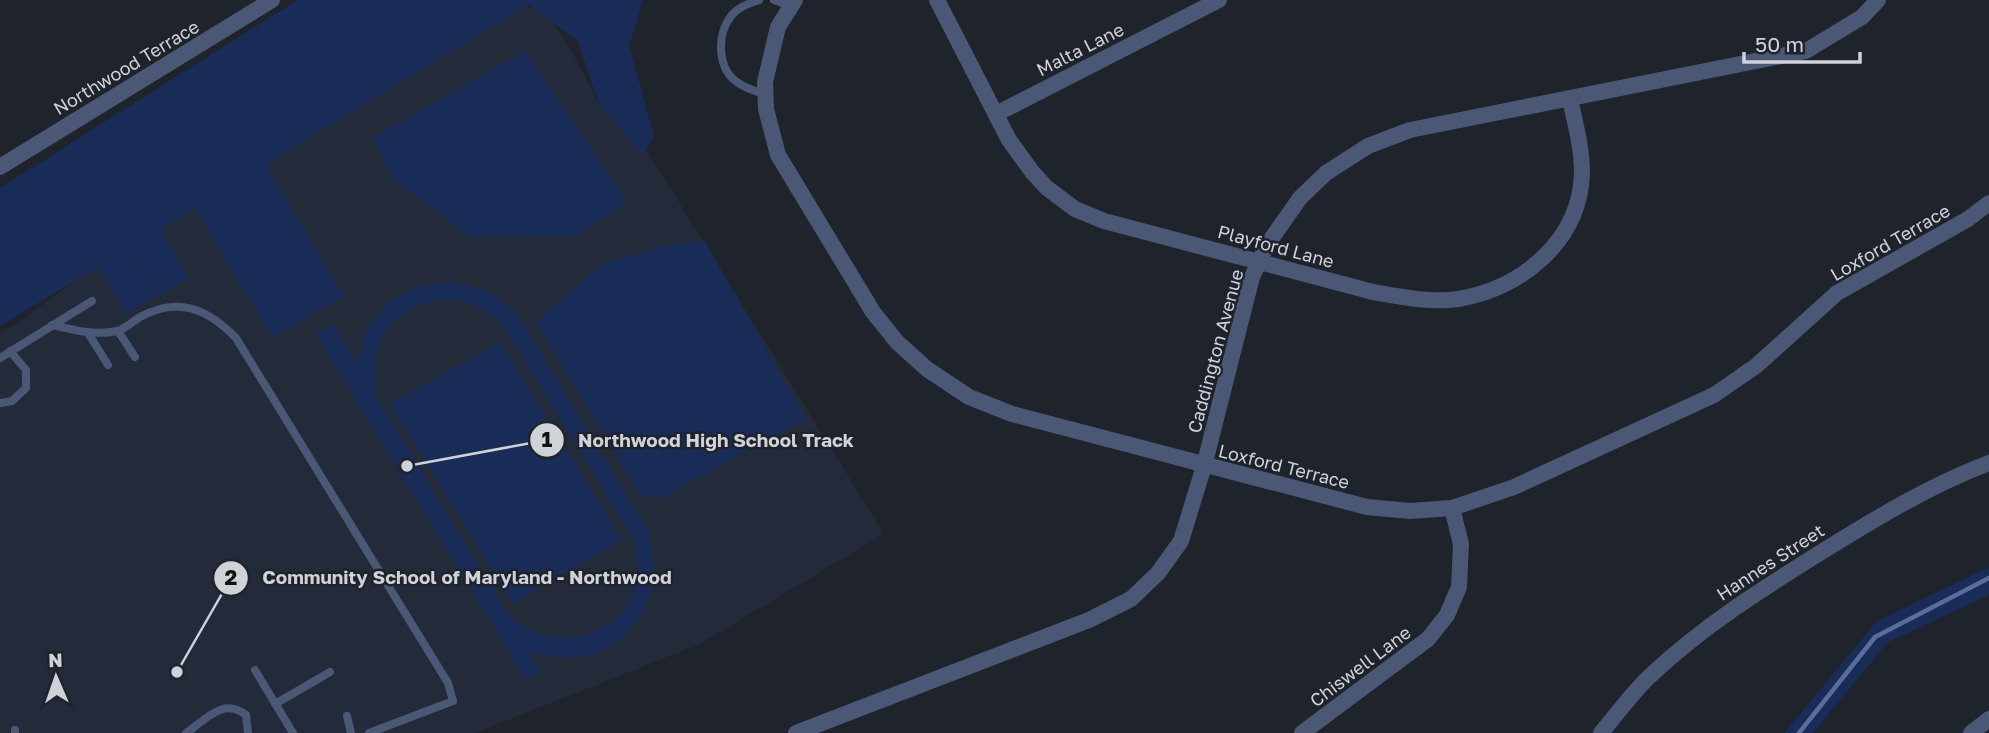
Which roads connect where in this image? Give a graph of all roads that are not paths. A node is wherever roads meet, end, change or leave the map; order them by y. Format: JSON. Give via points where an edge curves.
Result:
{"nodes":[{"id":1,"x":272,"y":0,"type":"edge"},
{"id":2,"x":759,"y":0,"type":"edge"},
{"id":3,"x":774,"y":0,"type":"edge"},
{"id":4,"x":937,"y":0,"type":"edge"},
{"id":5,"x":1219,"y":0,"type":"edge"},
{"id":6,"x":1878,"y":0,"type":"edge"},
{"id":7,"x":792,"y":3,"type":"edge"},
{"id":8,"x":765,"y":94,"type":"junction"},
{"id":9,"x":1570,"y":99,"type":"junction"},
{"id":10,"x":996,"y":114,"type":"junction"},
{"id":11,"x":0,"y":167,"type":"edge"},
{"id":12,"x":1989,"y":203,"type":"edge"},
{"id":13,"x":1259,"y":262,"type":"junction"},
{"id":14,"x":92,"y":301,"type":"dead end"},
{"id":15,"x":52,"y":326,"type":"junction"},
{"id":16,"x":118,"y":331,"type":"junction"},
{"id":17,"x":88,"y":333,"type":"junction"},
{"id":18,"x":10,"y":351,"type":"junction"},
{"id":19,"x":135,"y":357,"type":"dead end"},
{"id":20,"x":0,"y":358,"type":"edge"},
{"id":21,"x":108,"y":365,"type":"dead end"},
{"id":22,"x":0,"y":403,"type":"edge"},
{"id":23,"x":1989,"y":463,"type":"edge"},
{"id":24,"x":1204,"y":466,"type":"junction"},
{"id":25,"x":1452,"y":508,"type":"junction"},
{"id":26,"x":255,"y":670,"type":"dead end"},
{"id":27,"x":330,"y":672,"type":"dead end"},
{"id":28,"x":275,"y":704,"type":"junction"},
{"id":29,"x":347,"y":716,"type":"dead end"},
{"id":30,"x":1989,"y":719,"type":"edge"},
{"id":31,"x":186,"y":733,"type":"edge"},
{"id":32,"x":248,"y":733,"type":"edge"},
{"id":33,"x":293,"y":733,"type":"edge"},
{"id":34,"x":351,"y":733,"type":"edge"},
{"id":35,"x":369,"y":733,"type":"edge"},
{"id":36,"x":796,"y":733,"type":"edge"},
{"id":37,"x":1302,"y":733,"type":"edge"},
{"id":38,"x":1601,"y":733,"type":"edge"},
{"id":39,"x":1971,"y":733,"type":"edge"}],
"edges":[{"from":1,"to":11,"type":"street","name":"Northwood Terrace"},
{"from":2,"to":8,"type":"lane","via":[[743,5],[731,16],[722,35],[721,62],[738,84]]},
{"from":3,"to":7,"type":"lane"},
{"from":4,"to":10,"type":"street","name":"Playford Lane"},
{"from":5,"to":10,"type":"street","name":"Malta Lane"},
{"from":6,"to":9,"type":"street","name":"Caddington Avenue","via":[[1862,17],[1806,51]]},
{"from":7,"to":8,"type":"street","name":"Loxford Terrace","via":[[778,27]]},
{"from":8,"to":24,"type":"street","name":"Loxford Terrace","via":[[778,155],[873,312],[927,369],[969,397],[1012,414]]},
{"from":9,"to":13,"type":"street","name":"Caddington Avenue","via":[[1410,130],[1368,146],[1326,173],[1300,198]]},
{"from":9,"to":13,"type":"street","name":"Playford Lane","via":[[1582,175],[1573,218],[1555,247],[1522,276],[1457,299],[1416,299]]},
{"from":10,"to":13,"type":"street","name":"Playford Lane","via":[[1033,173],[1075,209],[1104,222]]},
{"from":12,"to":25,"type":"street","name":"Loxford Terrace","via":[[1837,293],[1756,366],[1714,395],[1514,487]]},
{"from":13,"to":24,"type":"street","name":"Caddington Avenue"},
{"from":14,"to":15,"type":"lane"},
{"from":15,"to":17,"type":"lane"},
{"from":15,"to":18,"type":"lane"},
{"from":16,"to":17,"type":"lane"},
{"from":16,"to":19,"type":"lane"},
{"from":16,"to":35,"type":"lane","via":[[164,307],[192,307],[219,320],[236,338],[448,683],[453,701]]},
{"from":17,"to":21,"type":"lane"},
{"from":18,"to":20,"type":"lane"},
{"from":18,"to":22,"type":"lane","via":[[26,370],[26,388],[12,401]]},
{"from":23,"to":38,"type":"street","name":"Hannes Street","via":[[1878,516],[1737,605],[1648,678]]},
{"from":24,"to":25,"type":"street","name":"Loxford Terrace","via":[[1367,507]]},
{"from":24,"to":36,"type":"street","name":"Caddington Avenue","via":[[1181,541],[1131,599],[1089,620]]},
{"from":25,"to":37,"type":"street","name":"Chiswell Lane","via":[[1461,544],[1460,587],[1447,615],[1428,639]]},
{"from":26,"to":28,"type":"lane"},
{"from":27,"to":28,"type":"lane"},
{"from":28,"to":33,"type":"lane"},
{"from":29,"to":34,"type":"lane"},
{"from":30,"to":39,"type":"street"},
{"from":31,"to":32,"type":"lane","via":[[223,707],[236,707],[246,715]]}]}
